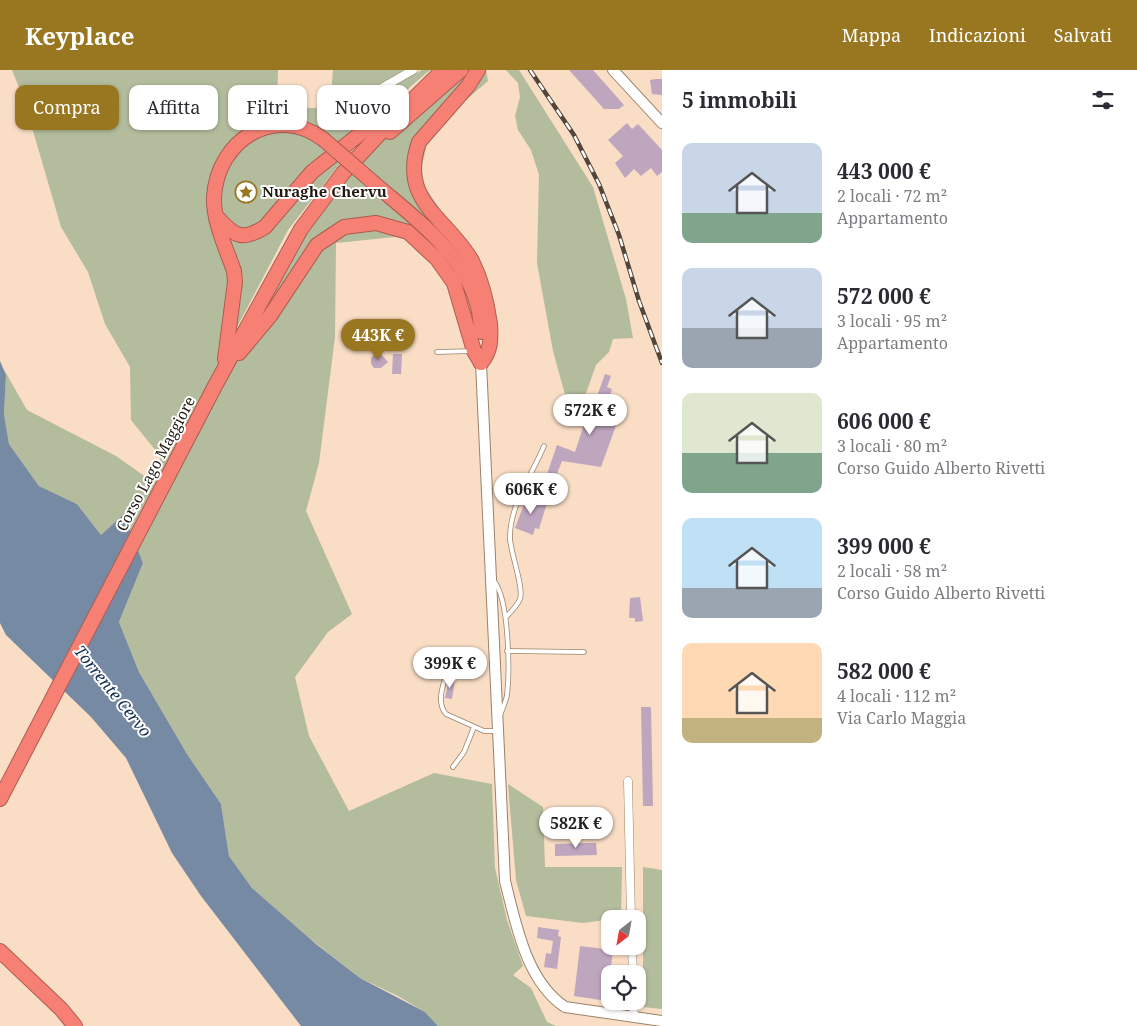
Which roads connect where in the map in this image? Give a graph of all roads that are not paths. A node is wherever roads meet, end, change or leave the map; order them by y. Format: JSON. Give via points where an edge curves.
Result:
{"nodes":[{"id":1,"x":413,"y":70,"type":"edge"},
{"id":2,"x":461,"y":70,"type":"edge"},
{"id":3,"x":478,"y":70,"type":"edge"},
{"id":4,"x":613,"y":70,"type":"edge"},
{"id":5,"x":440,"y":73,"type":"edge"},
{"id":6,"x":387,"y":85,"type":"edge"},
{"id":7,"x":662,"y":123,"type":"edge"},
{"id":8,"x":360,"y":156,"type":"junction"},
{"id":9,"x":216,"y":216,"type":"junction"},
{"id":10,"x":474,"y":351,"type":"junction"},
{"id":11,"x":437,"y":352,"type":"dead end"},
{"id":12,"x":481,"y":363,"type":"junction"},
{"id":13,"x":222,"y":374,"type":"junction"},
{"id":14,"x":544,"y":446,"type":"dead end"},
{"id":15,"x":491,"y":577,"type":"junction"},
{"id":16,"x":506,"y":617,"type":"junction"},
{"id":17,"x":507,"y":651,"type":"junction"},
{"id":18,"x":584,"y":652,"type":"dead end"},
{"id":19,"x":447,"y":672,"type":"dead end"},
{"id":20,"x":474,"y":727,"type":"junction"},
{"id":21,"x":497,"y":728,"type":"junction"},
{"id":22,"x":453,"y":767,"type":"dead end"},
{"id":23,"x":628,"y":781,"type":"dead end"},
{"id":24,"x":0,"y":799,"type":"edge"},
{"id":25,"x":631,"y":910,"type":"edge"},
{"id":26,"x":0,"y":951,"type":"edge"},
{"id":27,"x":0,"y":964,"type":"edge"},
{"id":28,"x":634,"y":1010,"type":"edge"},
{"id":29,"x":634,"y":1017,"type":"junction"},
{"id":30,"x":662,"y":1021,"type":"edge"},
{"id":31,"x":64,"y":1026,"type":"edge"},
{"id":32,"x":75,"y":1026,"type":"edge"}],
"edges":[{"from":1,"to":6,"type":"street"},
{"from":2,"to":8,"type":"highway","name":"Corso Lago Maggiore"},
{"from":3,"to":12,"type":"highway","via":[[419,142],[414,168],[420,197],[467,254],[488,304],[490,353]]},
{"from":4,"to":7,"type":"main road"},
{"from":5,"to":8,"type":"highway","name":"Corso Lago Maggiore"},
{"from":5,"to":9,"type":"highway","via":[[312,172],[265,227],[256,233],[238,235],[229,231]]},
{"from":8,"to":13,"type":"highway","name":"Corso Lago Maggiore","via":[[323,198],[301,230]]},
{"from":9,"to":12,"type":"highway","bridge":true,"via":[[216,182],[231,149],[243,138],[271,126],[289,124],[305,128],[323,139],[440,241],[458,265],[476,301],[481,324]]},
{"from":9,"to":13,"type":"highway","via":[[235,282]]},
{"from":10,"to":11,"type":"lane"},
{"from":10,"to":12,"type":"highway"},
{"from":10,"to":13,"type":"highway","via":[[454,283],[437,259],[408,232],[376,223],[357,224],[344,226],[317,245],[270,316]]},
{"from":12,"to":15,"type":"main road"},
{"from":13,"to":24,"type":"highway","name":"Corso Lago Maggiore"},
{"from":14,"to":16,"type":"lane","via":[[512,519],[510,538],[521,590],[520,598]]},
{"from":15,"to":16,"type":"lane","via":[[499,587]]},
{"from":15,"to":21,"type":"main road"},
{"from":16,"to":17,"type":"lane"},
{"from":17,"to":18,"type":"lane"},
{"from":17,"to":21,"type":"lane","via":[[507,696]]},
{"from":19,"to":20,"type":"lane","via":[[440,697],[442,709]]},
{"from":20,"to":21,"type":"lane","via":[[484,731]]},
{"from":20,"to":22,"type":"lane","via":[[464,752]]},
{"from":21,"to":29,"type":"main road","via":[[505,882],[528,956],[544,986],[565,1007]]},
{"from":23,"to":25,"type":"street"},
{"from":26,"to":32,"type":"highway"},
{"from":27,"to":31,"type":"highway"},
{"from":28,"to":29,"type":"street"},
{"from":29,"to":30,"type":"main road"}]}
